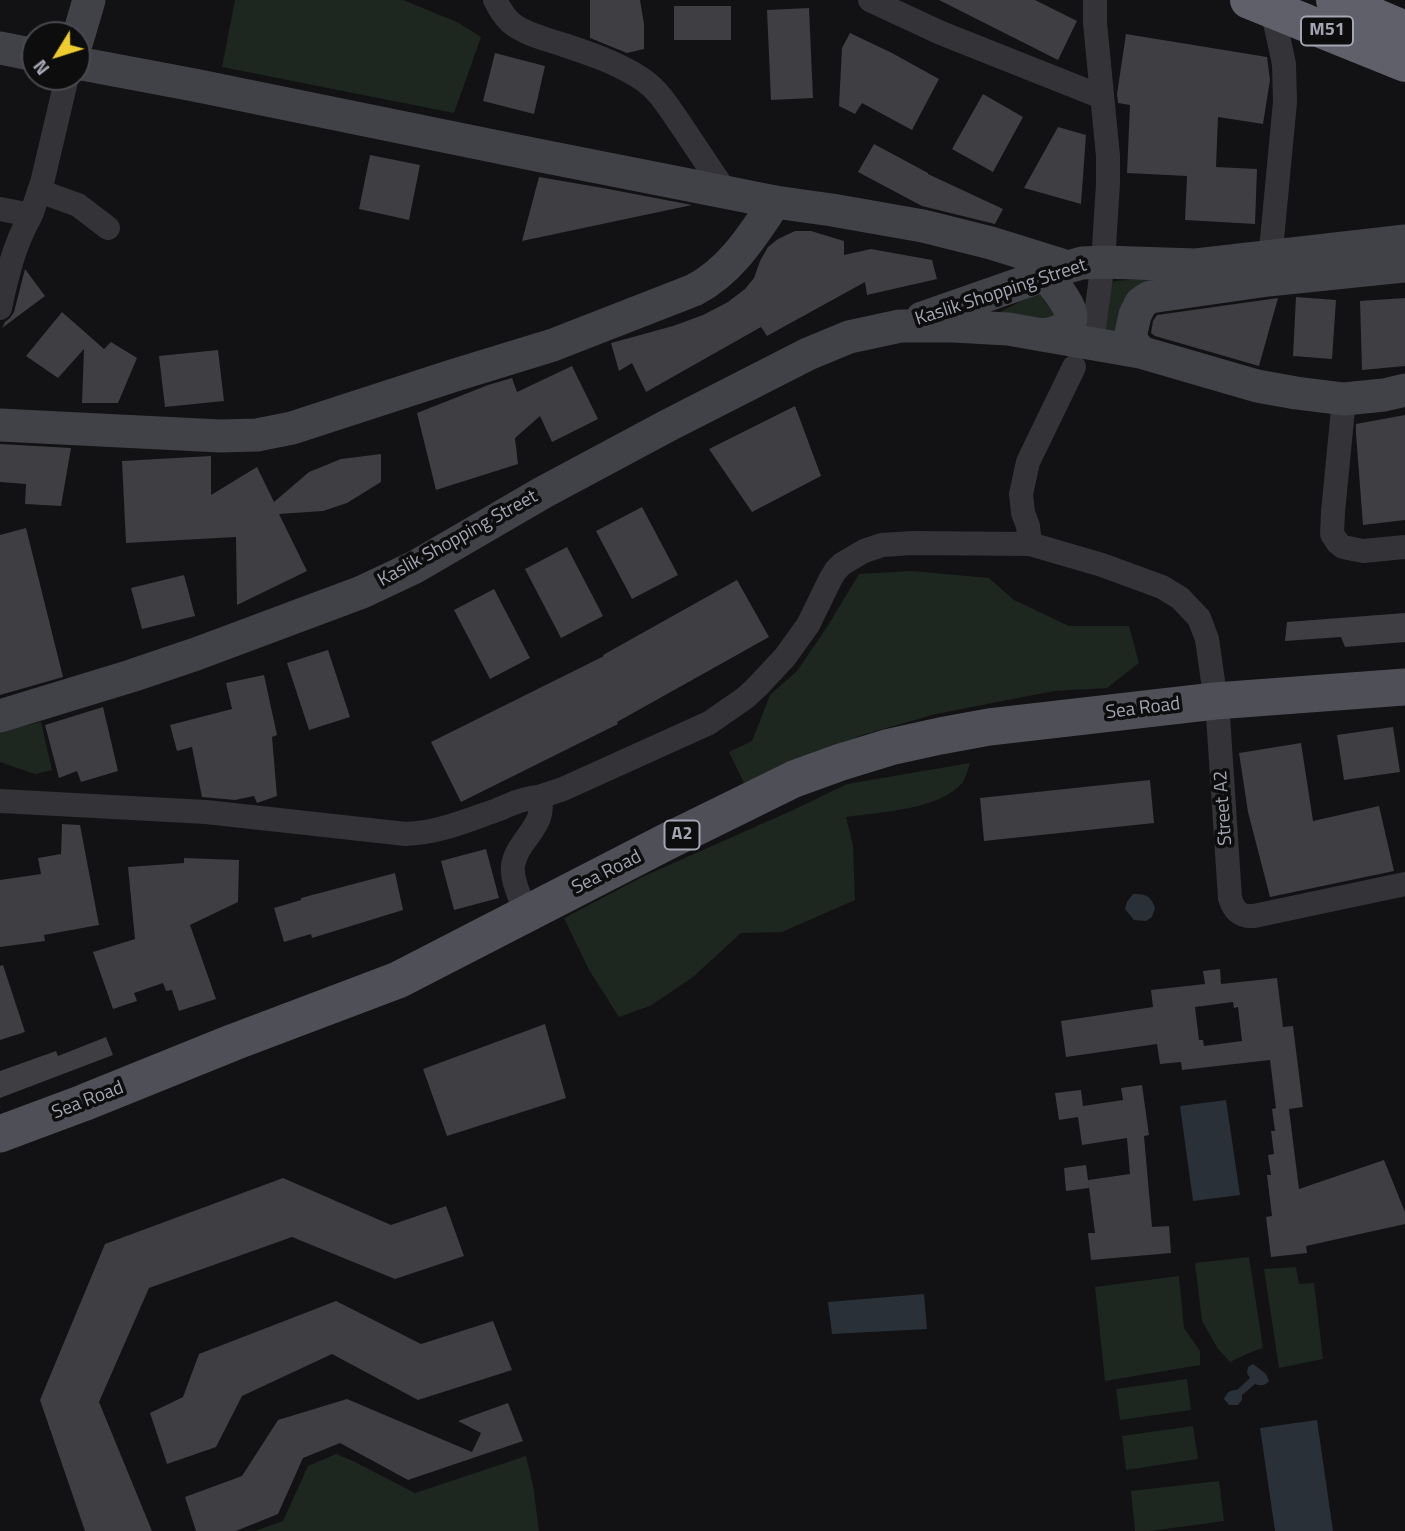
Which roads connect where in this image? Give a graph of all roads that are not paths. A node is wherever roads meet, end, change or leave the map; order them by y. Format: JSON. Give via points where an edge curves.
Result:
{"nodes":[{"id":1,"x":89,"y":0,"type":"edge"},
{"id":2,"x":495,"y":0,"type":"edge"},
{"id":3,"x":870,"y":0,"type":"edge"},
{"id":4,"x":1095,"y":0,"type":"edge"},
{"id":5,"x":1335,"y":0,"type":"edge"},
{"id":6,"x":1259,"y":4,"type":"edge"},
{"id":7,"x":83,"y":21,"type":"edge"},
{"id":8,"x":1405,"y":30,"type":"edge"},
{"id":9,"x":0,"y":48,"type":"edge"},
{"id":10,"x":21,"y":52,"type":"edge"},
{"id":11,"x":1405,"y":63,"type":"edge"},
{"id":12,"x":91,"y":66,"type":"edge"},
{"id":13,"x":64,"y":91,"type":"edge"},
{"id":14,"x":1102,"y":97,"type":"junction"},
{"id":15,"x":39,"y":191,"type":"junction"},
{"id":16,"x":725,"y":191,"type":"junction"},
{"id":17,"x":775,"y":202,"type":"junction"},
{"id":18,"x":0,"y":209,"type":"edge"},
{"id":19,"x":31,"y":215,"type":"junction"},
{"id":20,"x":108,"y":228,"type":"dead end"},
{"id":21,"x":1405,"y":241,"type":"edge"},
{"id":22,"x":1103,"y":262,"type":"junction"},
{"id":23,"x":1405,"y":266,"type":"edge"},
{"id":24,"x":1269,"y":268,"type":"junction"},
{"id":25,"x":1057,"y":271,"type":"junction"},
{"id":26,"x":0,"y":308,"type":"edge"},
{"id":27,"x":900,"y":326,"type":"junction"},
{"id":28,"x":1042,"y":335,"type":"junction"},
{"id":29,"x":1140,"y":352,"type":"junction"},
{"id":30,"x":1083,"y":355,"type":"junction"},
{"id":31,"x":1405,"y":390,"type":"edge"},
{"id":32,"x":1344,"y":400,"type":"junction"},
{"id":33,"x":0,"y":425,"type":"edge"},
{"id":34,"x":1030,"y":544,"type":"junction"},
{"id":35,"x":1405,"y":547,"type":"edge"},
{"id":36,"x":1405,"y":687,"type":"edge"},
{"id":37,"x":1215,"y":701,"type":"junction"},
{"id":38,"x":0,"y":716,"type":"edge"},
{"id":39,"x":539,"y":797,"type":"junction"},
{"id":40,"x":0,"y":801,"type":"edge"},
{"id":41,"x":1405,"y":884,"type":"edge"},
{"id":42,"x":526,"y":914,"type":"junction"},
{"id":43,"x":0,"y":1134,"type":"edge"}],
"edges":[{"from":1,"to":7,"type":"main road"},
{"from":2,"to":16,"type":"street","via":[[512,23],[533,35],[596,55],[632,72],[654,89]]},
{"from":3,"to":14,"type":"street"},
{"from":4,"to":14,"type":"street"},
{"from":5,"to":8,"type":"highway","number":"M51"},
{"from":6,"to":11,"type":"highway","number":"M51"},
{"from":6,"to":24,"type":"street","via":[[1281,45],[1284,64],[1285,102]]},
{"from":9,"to":10,"type":"main road"},
{"from":12,"to":16,"type":"main road"},
{"from":13,"to":15,"type":"street"},
{"from":14,"to":22,"type":"street","via":[[1108,156]]},
{"from":15,"to":19,"type":"street"},
{"from":15,"to":20,"type":"street","via":[[78,205]]},
{"from":16,"to":17,"type":"main road"},
{"from":17,"to":25,"type":"main road","via":[[923,226],[991,243]]},
{"from":17,"to":33,"type":"main road","via":[[725,270],[707,284],[554,345],[292,428],[220,436]]},
{"from":18,"to":19,"type":"street"},
{"from":19,"to":26,"type":"street","via":[[12,255]]},
{"from":21,"to":24,"type":"main road"},
{"from":22,"to":24,"type":"main road","name":"Kaslik Shopping Street"},
{"from":22,"to":25,"type":"main road","name":"Kaslik Shopping Street"},
{"from":22,"to":30,"type":"street"},
{"from":23,"to":24,"type":"main road"},
{"from":24,"to":29,"type":"main road","via":[[1150,297],[1141,303],[1131,333]]},
{"from":25,"to":27,"type":"main road","name":"Kaslik Shopping Street"},
{"from":25,"to":28,"type":"main road","via":[[1072,314],[1064,329]]},
{"from":27,"to":28,"type":"main road","name":"Kaslik Shopping Street","via":[[1008,328]]},
{"from":27,"to":38,"type":"main road","name":"Kaslik Shopping Street","via":[[849,337],[808,354],[362,592],[183,659]]},
{"from":28,"to":30,"type":"main road","name":"Kaslik Shopping Street"},
{"from":29,"to":30,"type":"main road","name":"Kaslik Shopping Street"},
{"from":29,"to":32,"type":"main road","name":"Kaslik Shopping Street","via":[[1257,386]]},
{"from":30,"to":34,"type":"street","via":[[1028,462],[1021,495]]},
{"from":31,"to":32,"type":"main road","name":"Kaslik Shopping Street"},
{"from":32,"to":35,"type":"street","via":[[1332,534],[1349,549]]},
{"from":34,"to":37,"type":"street","name":"Street A2","via":[[1161,586],[1180,598],[1204,626]]},
{"from":34,"to":39,"type":"street","name":"Street A2","via":[[913,543],[864,551],[836,570],[808,625],[745,698],[709,723]]},
{"from":36,"to":37,"type":"main road","name":"Sea Road","number":"A2"},
{"from":37,"to":41,"type":"street","name":"Street A2","via":[[1230,898],[1238,913],[1254,916]]},
{"from":37,"to":42,"type":"main road","name":"Sea Road","number":"A2","via":[[989,727],[841,762],[794,779]]},
{"from":39,"to":40,"type":"street","name":"Street A2","via":[[452,826],[406,834],[206,812]]},
{"from":39,"to":42,"type":"street","via":[[539,820],[518,849],[513,865]]},
{"from":42,"to":43,"type":"main road","name":"Sea Road","number":"A2","via":[[397,979]]}]}
